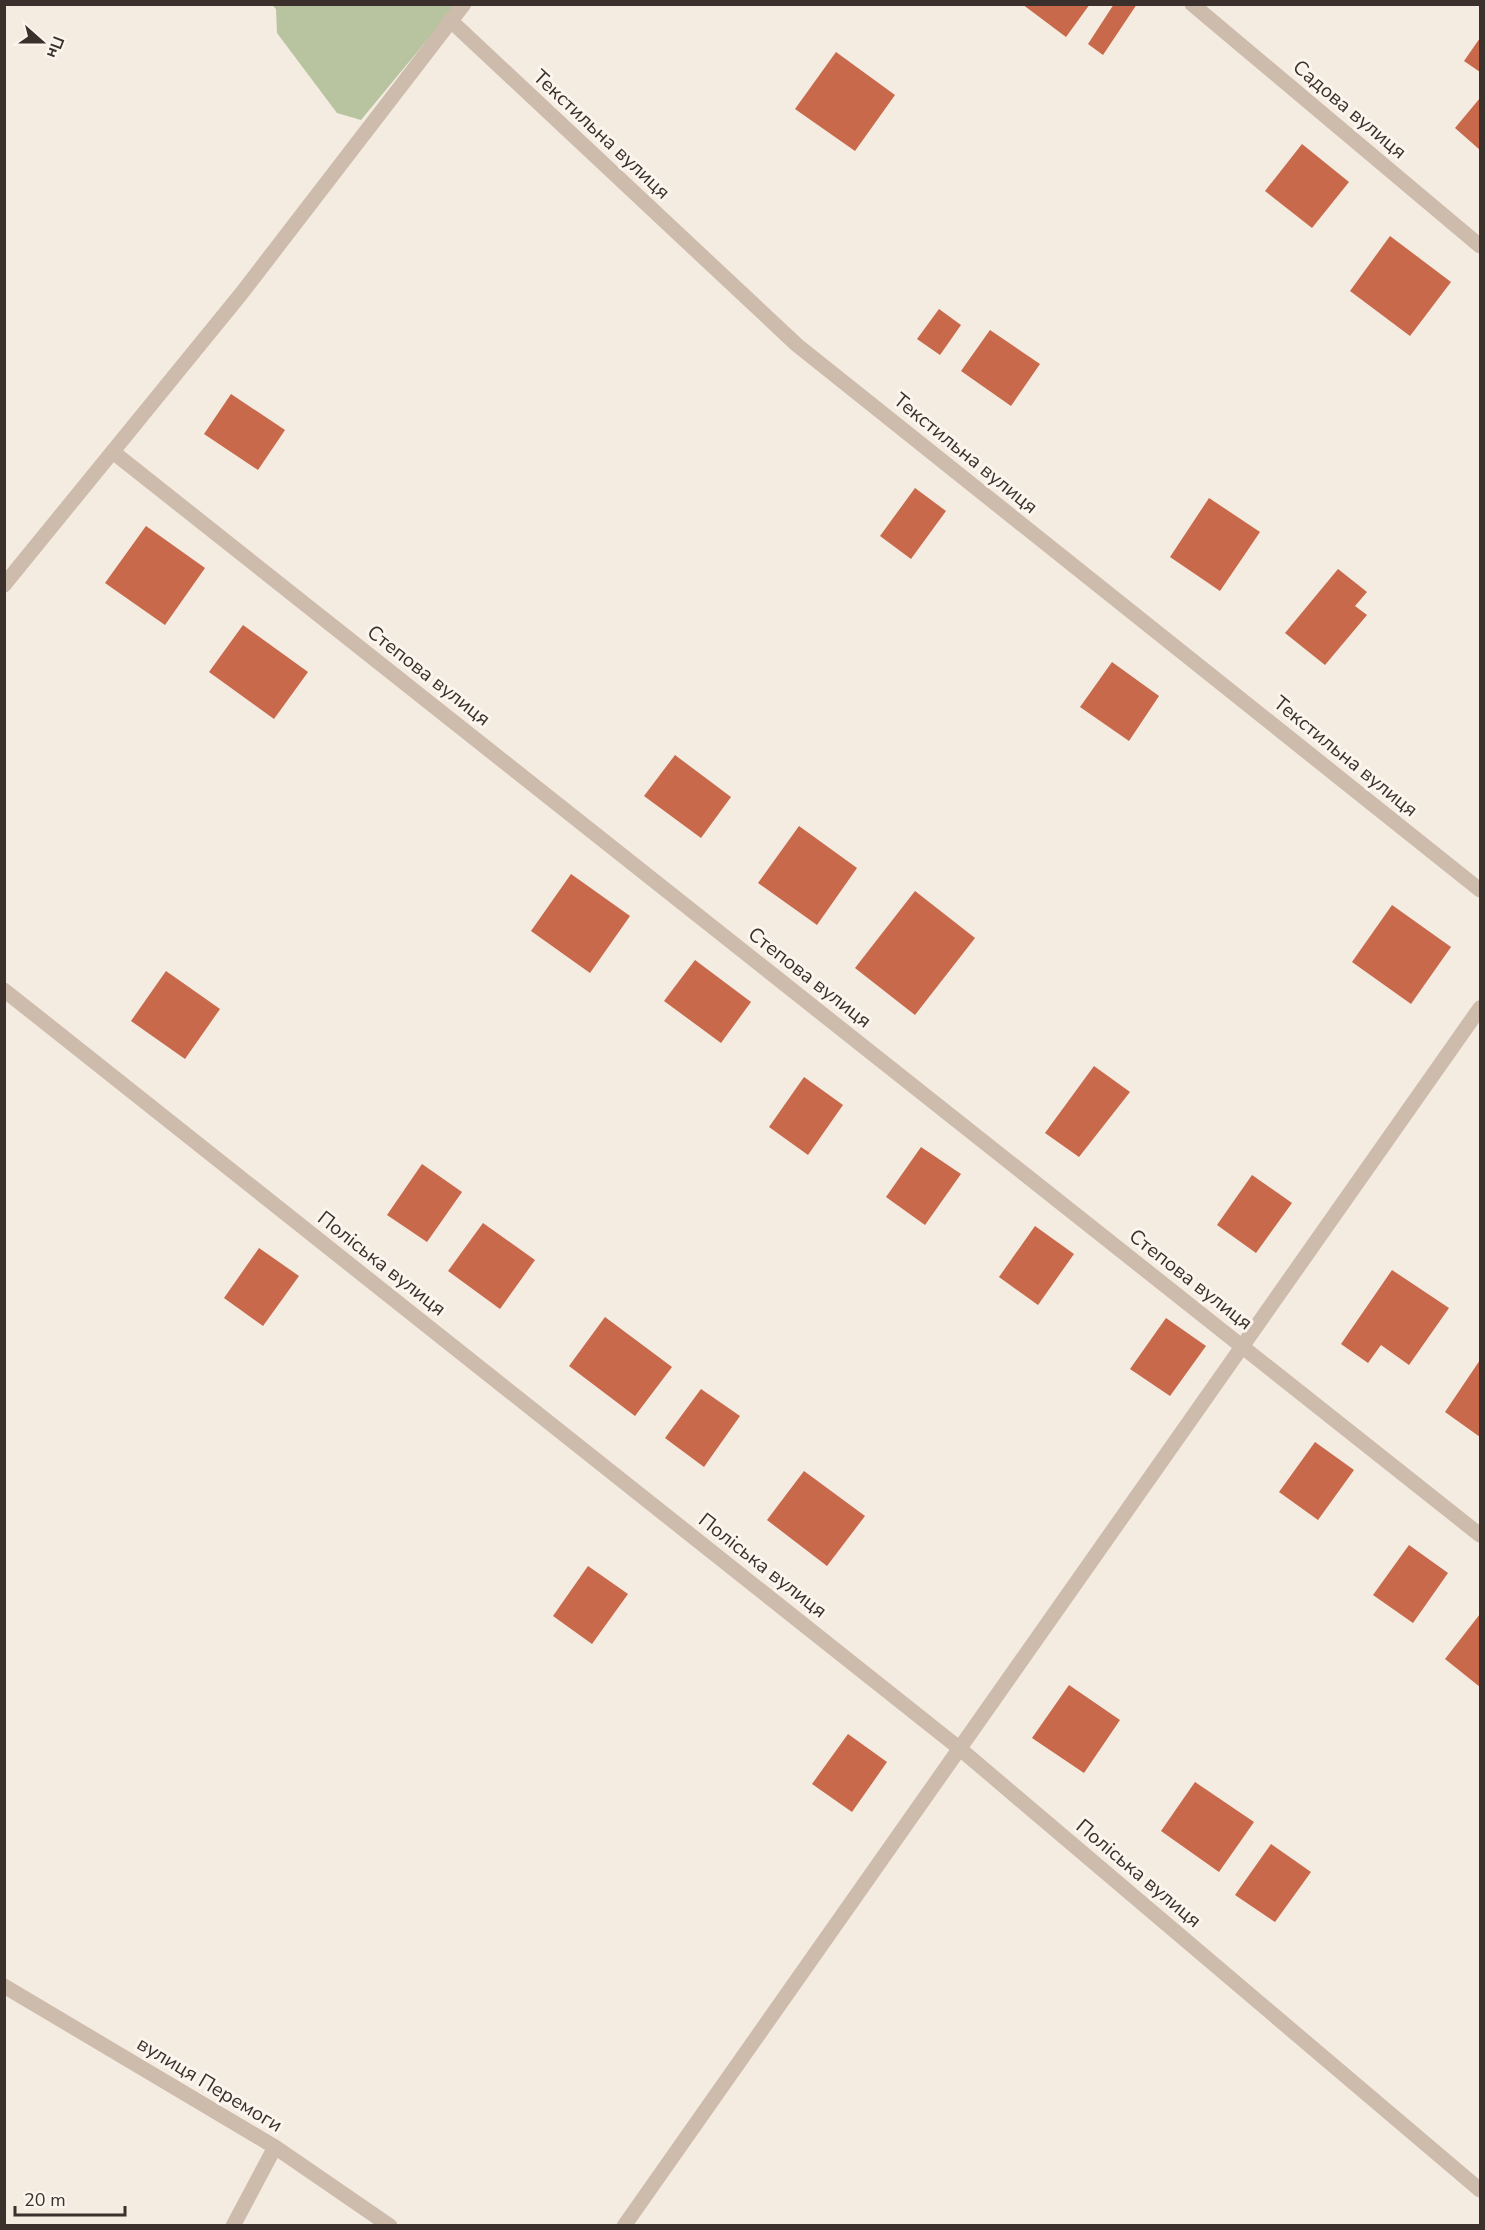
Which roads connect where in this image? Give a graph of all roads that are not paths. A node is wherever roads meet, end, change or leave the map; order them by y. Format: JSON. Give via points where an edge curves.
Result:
{"nodes":[{"id":1,"x":464,"y":4,"type":"edge"},
{"id":2,"x":1192,"y":4,"type":"edge"},
{"id":3,"x":450,"y":20,"type":"junction"},
{"id":4,"x":1480,"y":246,"type":"edge"},
{"id":5,"x":113,"y":452,"type":"junction"},
{"id":6,"x":4,"y":585,"type":"edge"},
{"id":7,"x":1480,"y":890,"type":"edge"},
{"id":8,"x":4,"y":990,"type":"edge"},
{"id":9,"x":1480,"y":1008,"type":"edge"},
{"id":10,"x":1243,"y":1346,"type":"junction"},
{"id":11,"x":1480,"y":1535,"type":"edge"},
{"id":12,"x":959,"y":1748,"type":"junction"},
{"id":13,"x":4,"y":1986,"type":"edge"},
{"id":14,"x":274,"y":2147,"type":"junction"},
{"id":15,"x":1480,"y":2190,"type":"edge"},
{"id":16,"x":233,"y":2226,"type":"edge"},
{"id":17,"x":390,"y":2226,"type":"edge"},
{"id":18,"x":624,"y":2226,"type":"edge"}],
"edges":[{"from":1,"to":3,"type":"street"},
{"from":2,"to":4,"type":"street","name":"Садова вулиця"},
{"from":3,"to":5,"type":"street","via":[[241,294]]},
{"from":3,"to":7,"type":"street","name":"Текстильна вулиця","via":[[797,345]]},
{"from":5,"to":6,"type":"street"},
{"from":5,"to":10,"type":"street","name":"Степова вулиця"},
{"from":8,"to":12,"type":"street","name":"Поліська вулиця"},
{"from":9,"to":10,"type":"street"},
{"from":10,"to":11,"type":"street","name":"Степова вулиця"},
{"from":10,"to":12,"type":"street"},
{"from":12,"to":15,"type":"street","name":"Поліська вулиця"},
{"from":12,"to":18,"type":"street"},
{"from":13,"to":14,"type":"street","name":"вулиця Перемоги"},
{"from":14,"to":16,"type":"street"},
{"from":14,"to":17,"type":"street","name":"вулиця Перемоги"}]}
